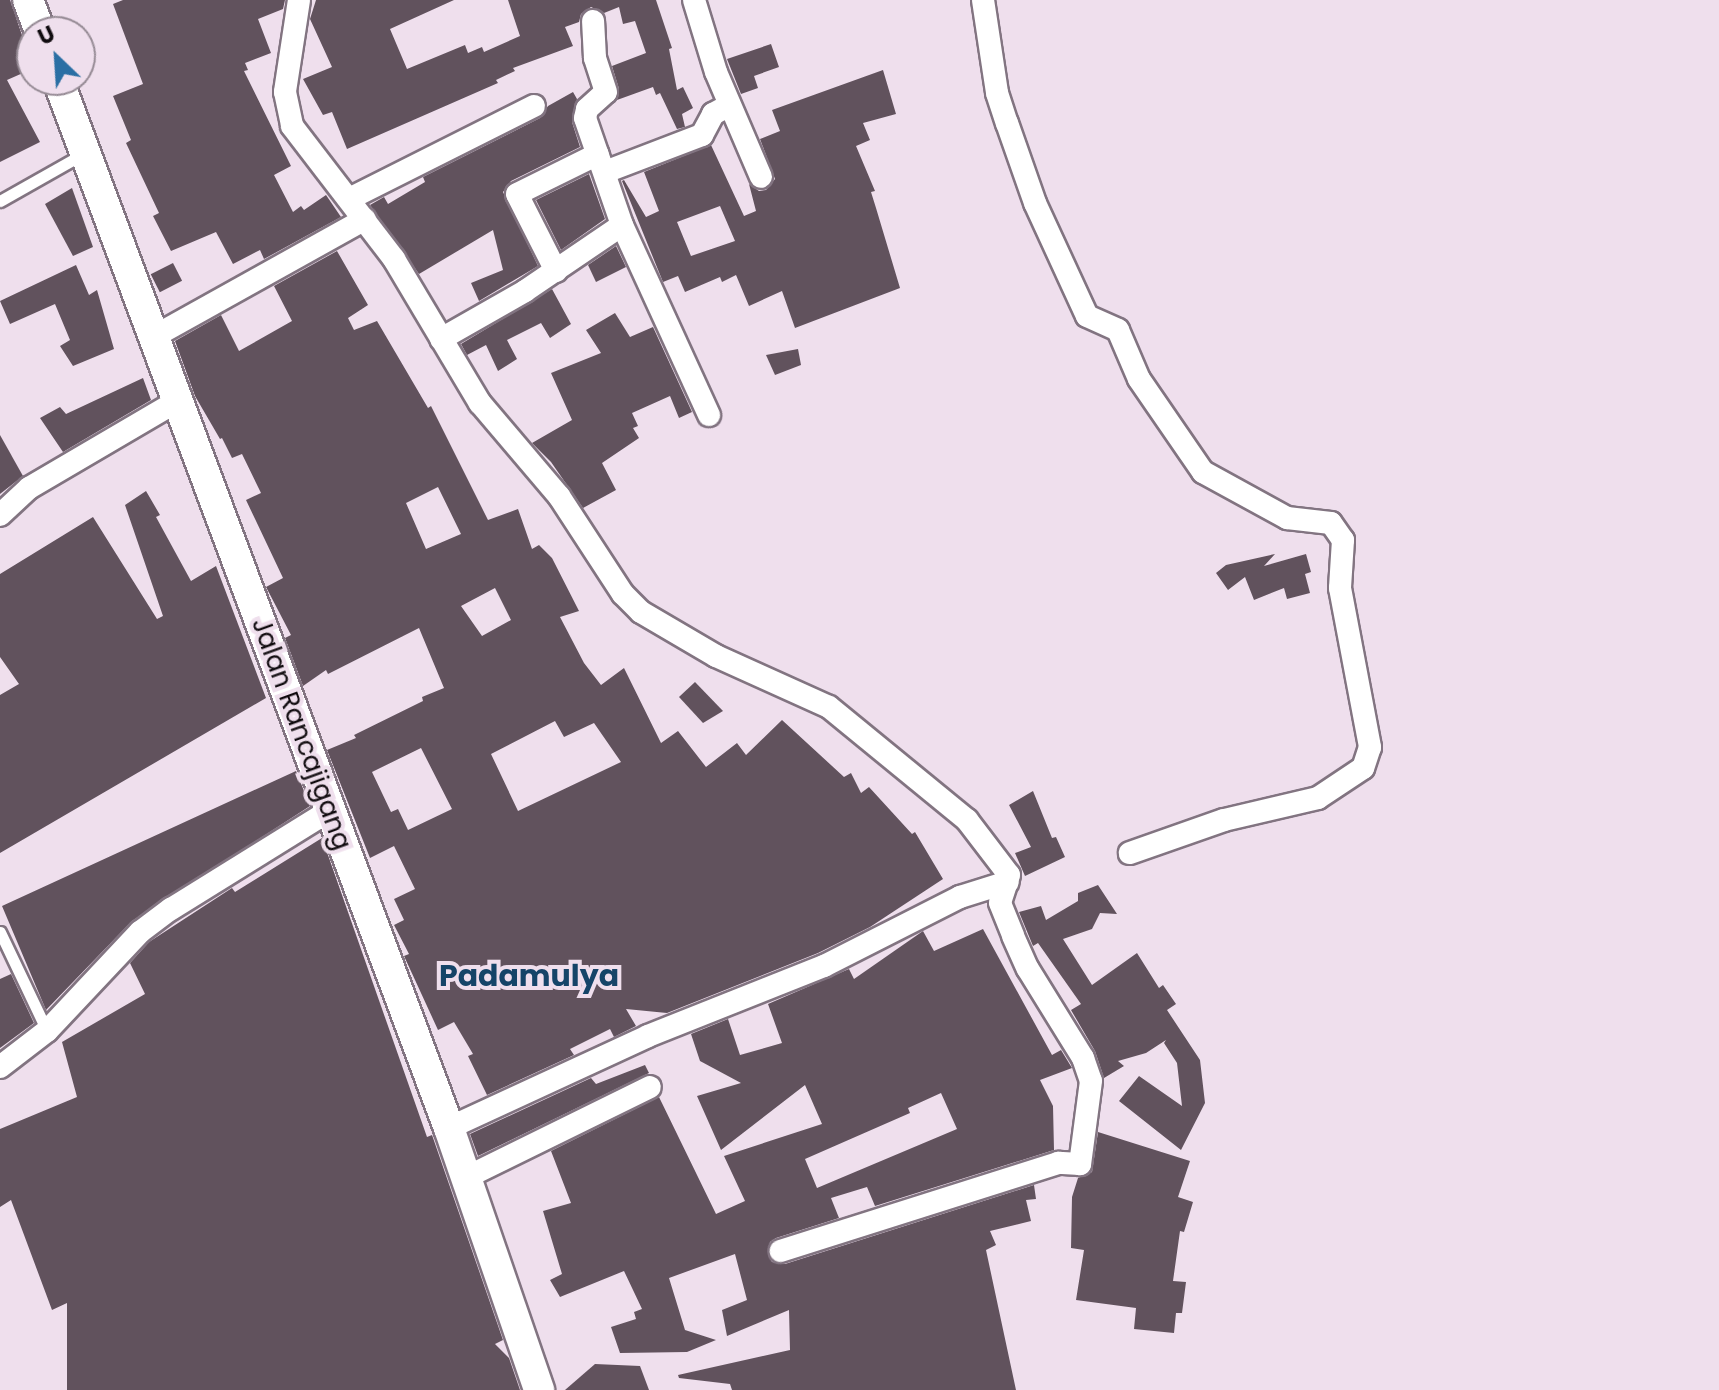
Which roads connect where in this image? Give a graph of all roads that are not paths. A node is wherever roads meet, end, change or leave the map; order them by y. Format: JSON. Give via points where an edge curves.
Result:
{"nodes":[{"id":1,"x":299,"y":0,"type":"edge"},
{"id":2,"x":694,"y":0,"type":"edge"},
{"id":3,"x":983,"y":0,"type":"edge"},
{"id":4,"x":593,"y":21,"type":"dead end"},
{"id":5,"x":64,"y":96,"type":"edge"},
{"id":6,"x":730,"y":105,"type":"junction"},
{"id":7,"x":534,"y":106,"type":"dead end"},
{"id":8,"x":86,"y":153,"type":"junction"},
{"id":9,"x":602,"y":163,"type":"junction"},
{"id":10,"x":761,"y":177,"type":"dead end"},
{"id":11,"x":349,"y":199,"type":"junction"},
{"id":12,"x":0,"y":201,"type":"edge"},
{"id":13,"x":622,"y":225,"type":"junction"},
{"id":14,"x":349,"y":227,"type":"junction"},
{"id":15,"x":556,"y":271,"type":"junction"},
{"id":16,"x":155,"y":336,"type":"junction"},
{"id":17,"x":441,"y":339,"type":"junction"},
{"id":18,"x":179,"y":400,"type":"junction"},
{"id":19,"x":709,"y":415,"type":"dead end"},
{"id":20,"x":0,"y":515,"type":"edge"},
{"id":21,"x":329,"y":811,"type":"junction"},
{"id":22,"x":1130,"y":853,"type":"dead end"},
{"id":23,"x":1008,"y":882,"type":"junction"},
{"id":24,"x":0,"y":932,"type":"edge"},
{"id":25,"x":47,"y":1031,"type":"junction"},
{"id":26,"x":0,"y":1067,"type":"edge"},
{"id":27,"x":650,"y":1087,"type":"dead end"},
{"id":28,"x":449,"y":1128,"type":"junction"},
{"id":29,"x":465,"y":1178,"type":"junction"},
{"id":30,"x":781,"y":1251,"type":"dead end"},
{"id":31,"x":539,"y":1390,"type":"edge"}],
"edges":[{"from":1,"to":11,"type":"street","via":[[285,92],[287,113]]},
{"from":2,"to":6,"type":"street"},
{"from":3,"to":22,"type":"street","via":[[997,93],[1035,203],[1087,316],[1118,330],[1139,379],[1203,472],[1287,518],[1331,523],[1343,540],[1340,588],[1370,747],[1363,768],[1318,798],[1224,820]]},
{"from":4,"to":9,"type":"street","via":[[595,58],[606,92],[587,109],[585,118]]},
{"from":5,"to":8,"type":"main road","name":"Jalan Rancajigang"},
{"from":6,"to":9,"type":"street","via":[[713,114],[702,135]]},
{"from":6,"to":10,"type":"street"},
{"from":7,"to":11,"type":"street"},
{"from":8,"to":12,"type":"lane"},
{"from":8,"to":16,"type":"main road","name":"Jalan Rancajigang"},
{"from":9,"to":13,"type":"street"},
{"from":9,"to":15,"type":"street","via":[[517,194]]},
{"from":11,"to":14,"type":"street"},
{"from":13,"to":15,"type":"street"},
{"from":13,"to":19,"type":"street"},
{"from":14,"to":16,"type":"street"},
{"from":14,"to":17,"type":"street"},
{"from":15,"to":17,"type":"street"},
{"from":16,"to":18,"type":"main road","name":"Jalan Rancajigang"},
{"from":17,"to":23,"type":"street","via":[[480,403],[552,487],[623,594],[641,612],[716,656],[829,707],[967,820],[1009,875]]},
{"from":18,"to":20,"type":"street","via":[[29,488]]},
{"from":18,"to":21,"type":"main road","name":"Jalan Rancajigang"},
{"from":21,"to":25,"type":"street","via":[[140,932]]},
{"from":21,"to":28,"type":"main road","name":"Jalan Rancajigang"},
{"from":23,"to":28,"type":"street","via":[[960,897],[824,966],[648,1036]]},
{"from":23,"to":30,"type":"street","via":[[1000,903],[1013,936],[1079,1050],[1091,1081],[1080,1164]]},
{"from":24,"to":25,"type":"lane"},
{"from":25,"to":26,"type":"street"},
{"from":27,"to":29,"type":"street"},
{"from":28,"to":29,"type":"main road","name":"Jalan Rancajigang"},
{"from":29,"to":31,"type":"main road","name":"Jalan Rancajigang"}]}
